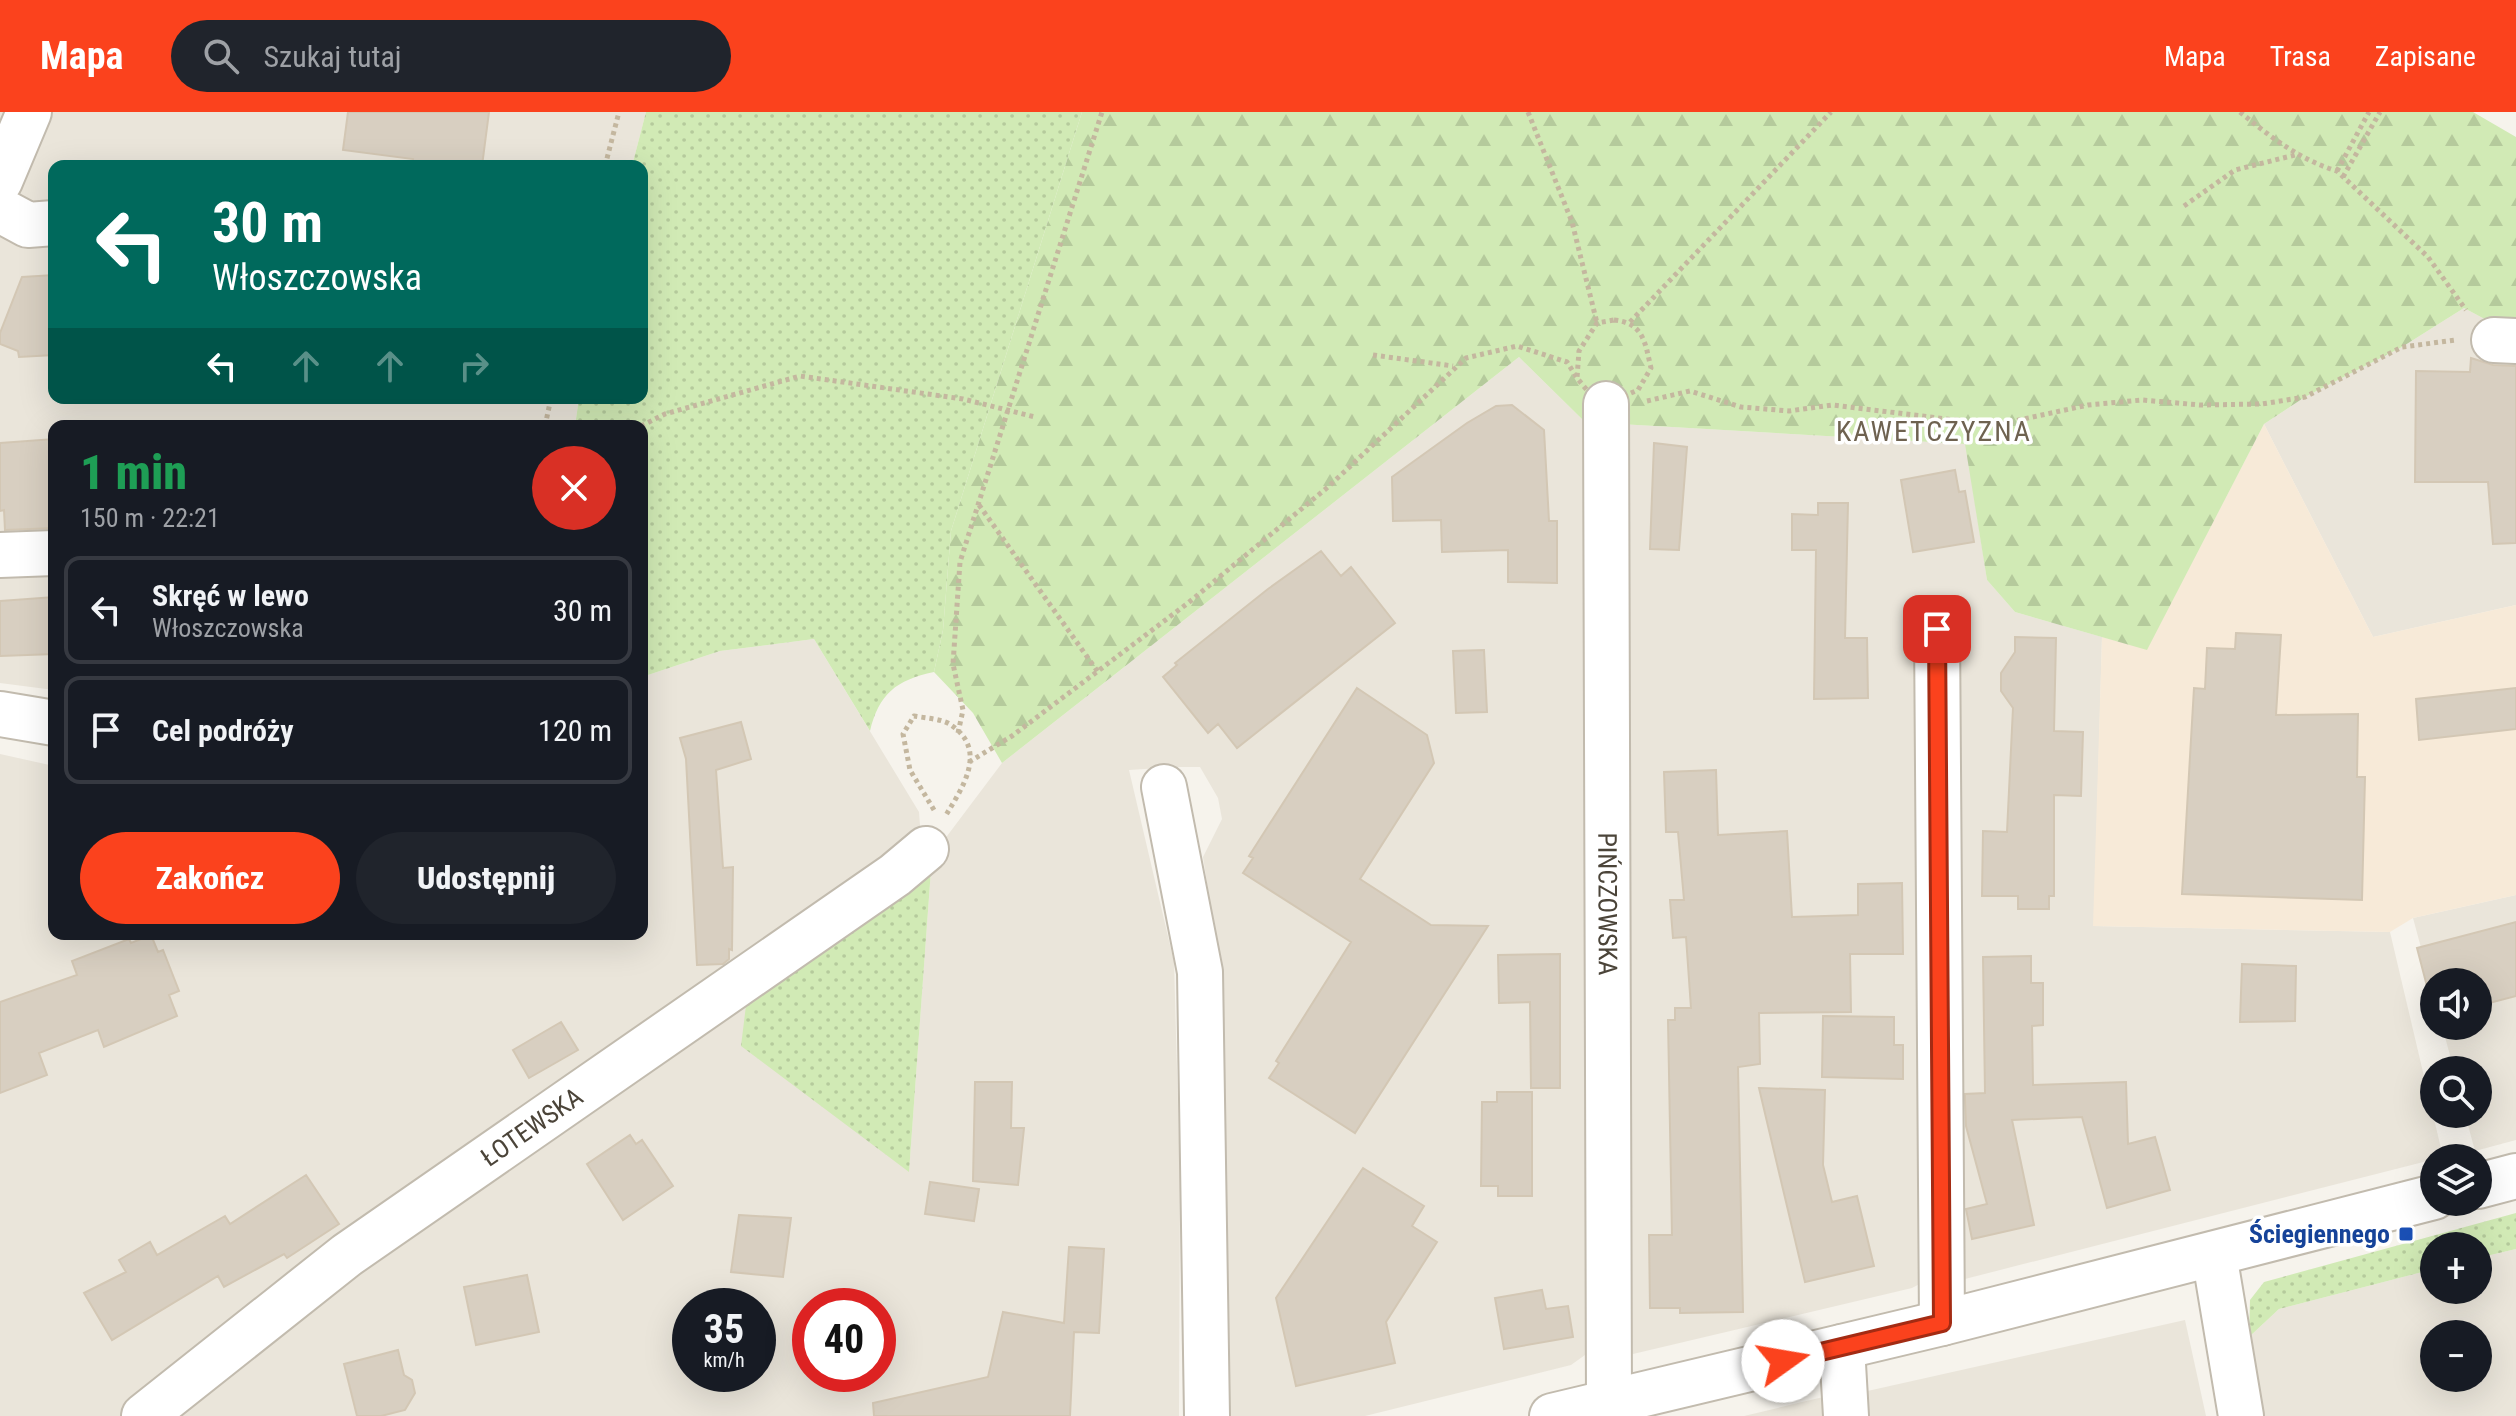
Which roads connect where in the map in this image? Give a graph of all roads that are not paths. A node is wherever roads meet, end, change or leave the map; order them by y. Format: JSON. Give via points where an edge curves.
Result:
{"nodes":[{"id":1,"x":29,"y":112,"type":"edge"},
{"id":2,"x":0,"y":181,"type":"edge"},
{"id":3,"x":0,"y":210,"type":"edge"},
{"id":4,"x":48,"y":223,"type":"edge"},
{"id":5,"x":1596,"y":399,"type":"road end"},
{"id":6,"x":48,"y":553,"type":"edge"},
{"id":7,"x":0,"y":555,"type":"edge"},
{"id":8,"x":1937,"y":629,"type":"dead end"},
{"id":9,"x":0,"y":714,"type":"edge"},
{"id":10,"x":48,"y":722,"type":"edge"},
{"id":11,"x":1164,"y":787,"type":"dead end"},
{"id":12,"x":932,"y":837,"type":"road end"},
{"id":13,"x":2516,"y":1176,"type":"edge"},
{"id":14,"x":2492,"y":1182,"type":"edge"},
{"id":15,"x":2420,"y":1201,"type":"edge"},
{"id":16,"x":2214,"y":1254,"type":"junction"},
{"id":17,"x":1942,"y":1323,"type":"junction"},
{"id":18,"x":1842,"y":1347,"type":"junction"},
{"id":19,"x":1609,"y":1403,"type":"junction"},
{"id":20,"x":144,"y":1416,"type":"edge"},
{"id":21,"x":1207,"y":1416,"type":"edge"},
{"id":22,"x":1552,"y":1416,"type":"edge"},
{"id":23,"x":1846,"y":1416,"type":"edge"},
{"id":24,"x":2241,"y":1416,"type":"edge"}],
"edges":[{"from":1,"to":2,"type":"street"},
{"from":3,"to":4,"type":"street","via":[[28,225]]},
{"from":5,"to":19,"type":"street","name":"PIŃCZOWSKA"},
{"from":6,"to":7,"type":"street"},
{"from":8,"to":17,"type":"street"},
{"from":9,"to":10,"type":"street"},
{"from":11,"to":21,"type":"street","via":[[1200,972]]},
{"from":12,"to":20,"type":"street","name":"ŁOTEWSKA","via":[[882,884],[347,1255]]},
{"from":13,"to":14,"type":"street"},
{"from":15,"to":16,"type":"street"},
{"from":16,"to":17,"type":"street"},
{"from":16,"to":24,"type":"street"},
{"from":17,"to":18,"type":"street"},
{"from":18,"to":19,"type":"street"},
{"from":18,"to":23,"type":"street"},
{"from":19,"to":22,"type":"street"}]}
